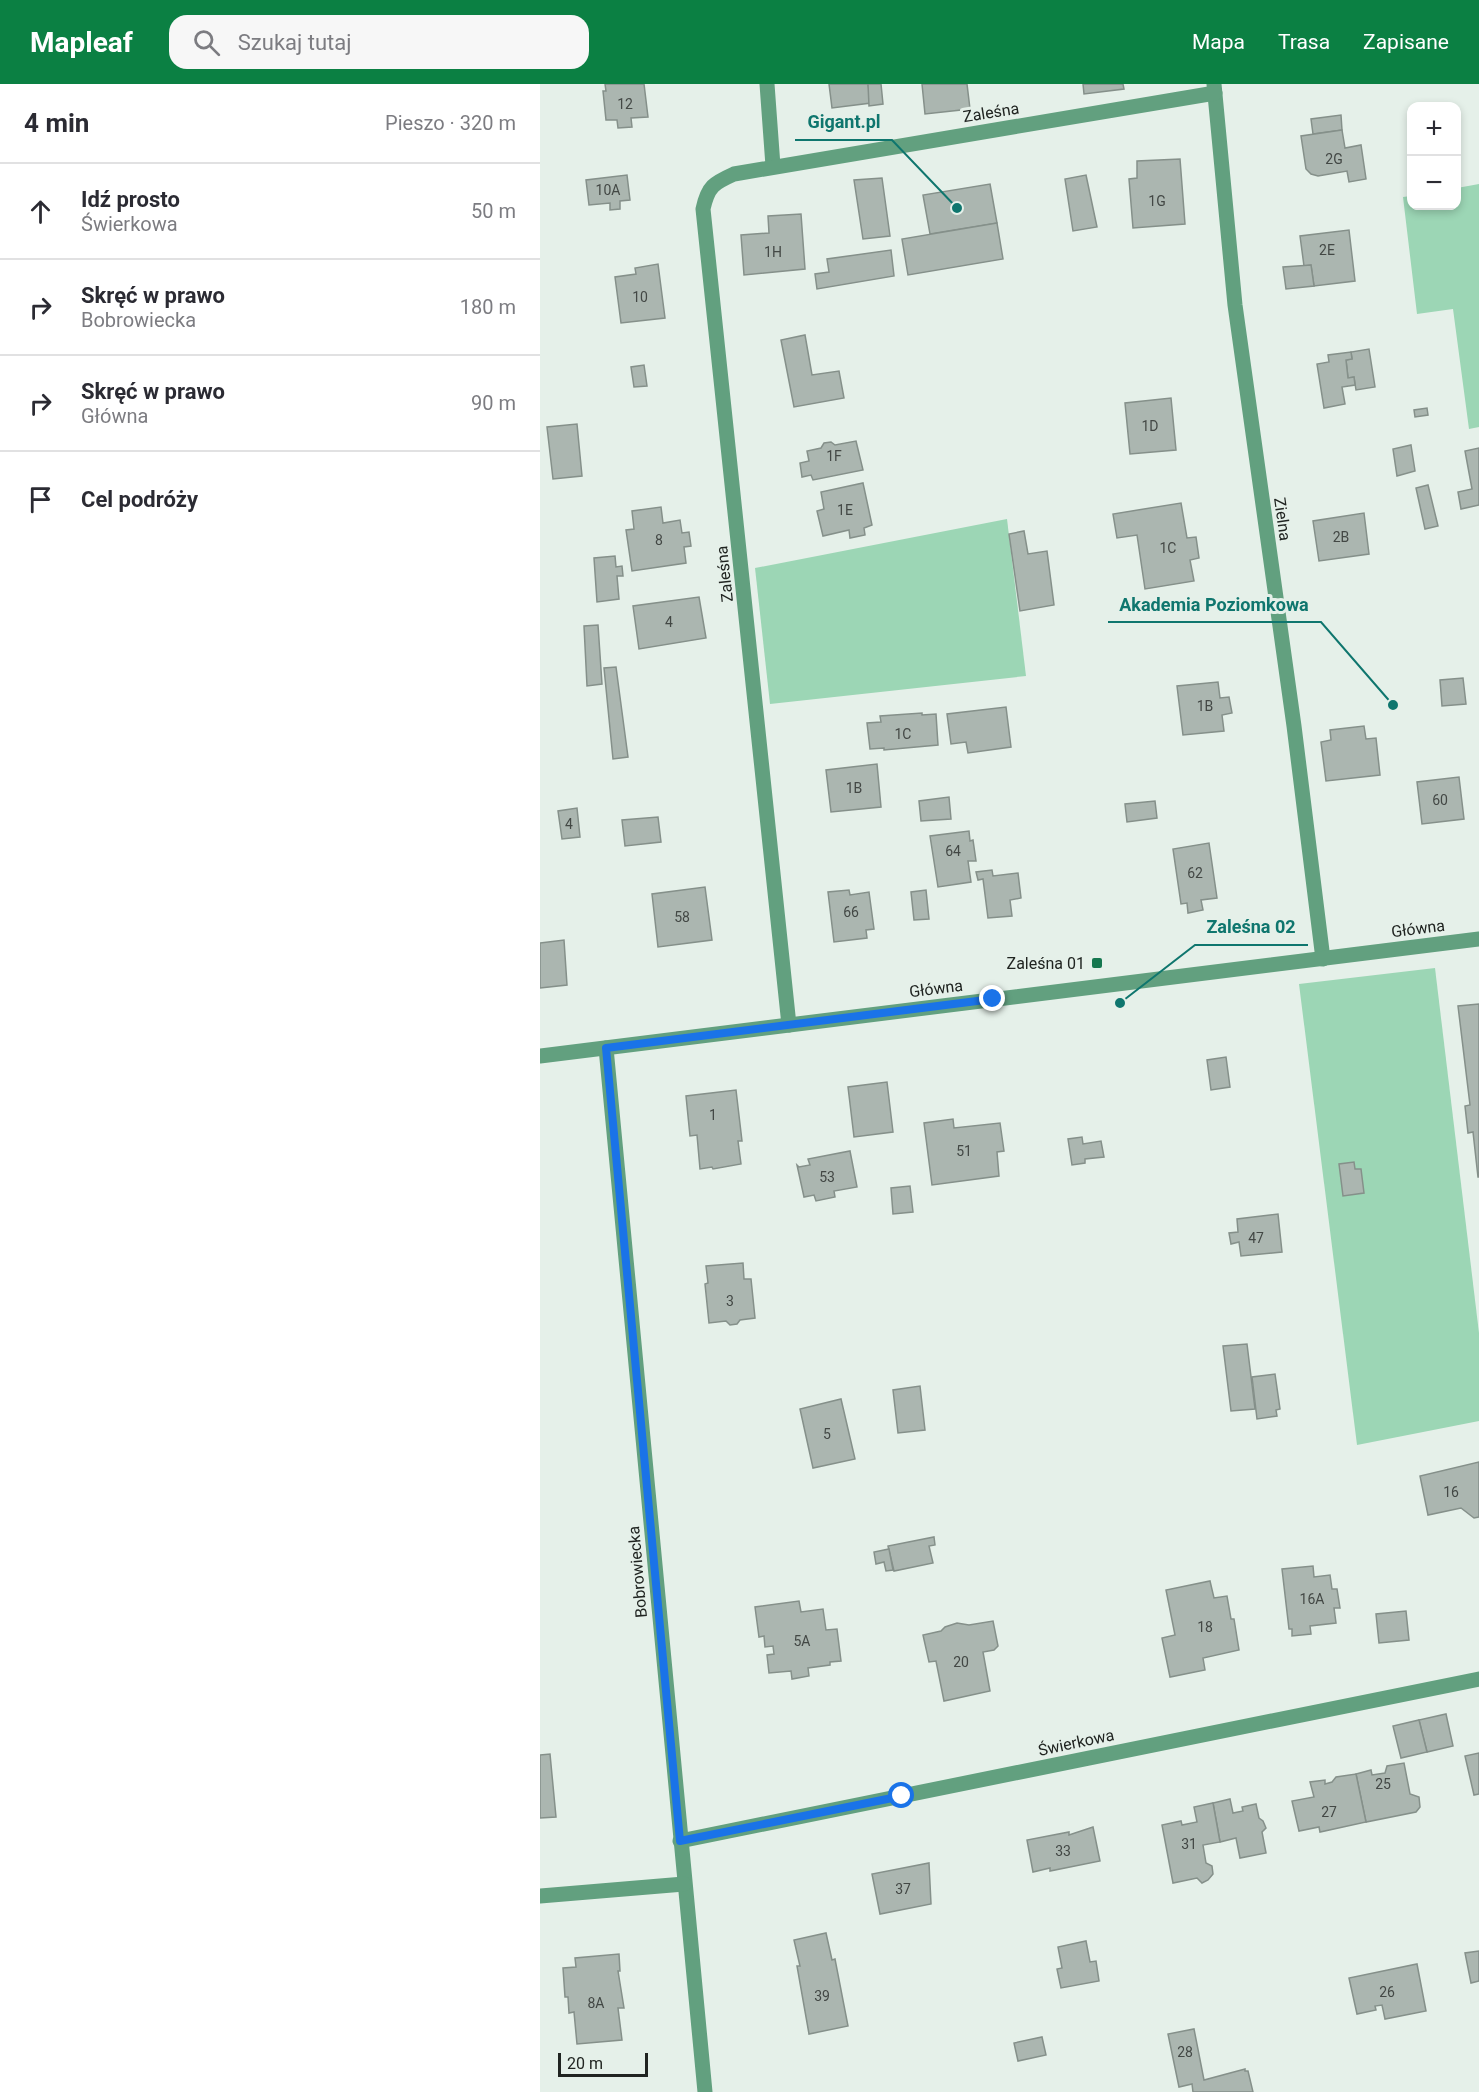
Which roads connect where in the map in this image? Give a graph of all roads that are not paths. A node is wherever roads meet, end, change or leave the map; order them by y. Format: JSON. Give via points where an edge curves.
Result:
{"nodes":[{"id":1,"x":767,"y":84,"type":"edge"},
{"id":2,"x":1214,"y":88,"type":"edge"},
{"id":3,"x":773,"y":166,"type":"junction"},
{"id":4,"x":1479,"y":939,"type":"edge"},
{"id":5,"x":1323,"y":958,"type":"junction"},
{"id":6,"x":789,"y":1024,"type":"junction"},
{"id":7,"x":606,"y":1048,"type":"junction"},
{"id":8,"x":540,"y":1056,"type":"edge"},
{"id":9,"x":1479,"y":1679,"type":"edge"},
{"id":10,"x":680,"y":1841,"type":"junction"},
{"id":11,"x":684,"y":1884,"type":"junction"},
{"id":12,"x":540,"y":1896,"type":"edge"},
{"id":13,"x":705,"y":2092,"type":"edge"}],
"edges":[{"from":1,"to":3,"type":"street"},
{"from":2,"to":3,"type":"street","name":"Zaleśna"},
{"from":2,"to":5,"type":"street","name":"Zielna","via":[[1235,305]]},
{"from":3,"to":6,"type":"street","name":"Zaleśna","via":[[715,182],[705,197],[703,209]]},
{"from":4,"to":5,"type":"street","name":"Główna"},
{"from":5,"to":6,"type":"street","name":"Główna"},
{"from":6,"to":7,"type":"street","name":"Główna"},
{"from":7,"to":8,"type":"street","name":"Główna"},
{"from":7,"to":10,"type":"street","name":"Bobrowiecka"},
{"from":9,"to":10,"type":"street","name":"Świerkowa"},
{"from":10,"to":11,"type":"street","name":"Bobrowiecka"},
{"from":11,"to":12,"type":"street"},
{"from":11,"to":13,"type":"street","name":"Bobrowiecka"}]}
